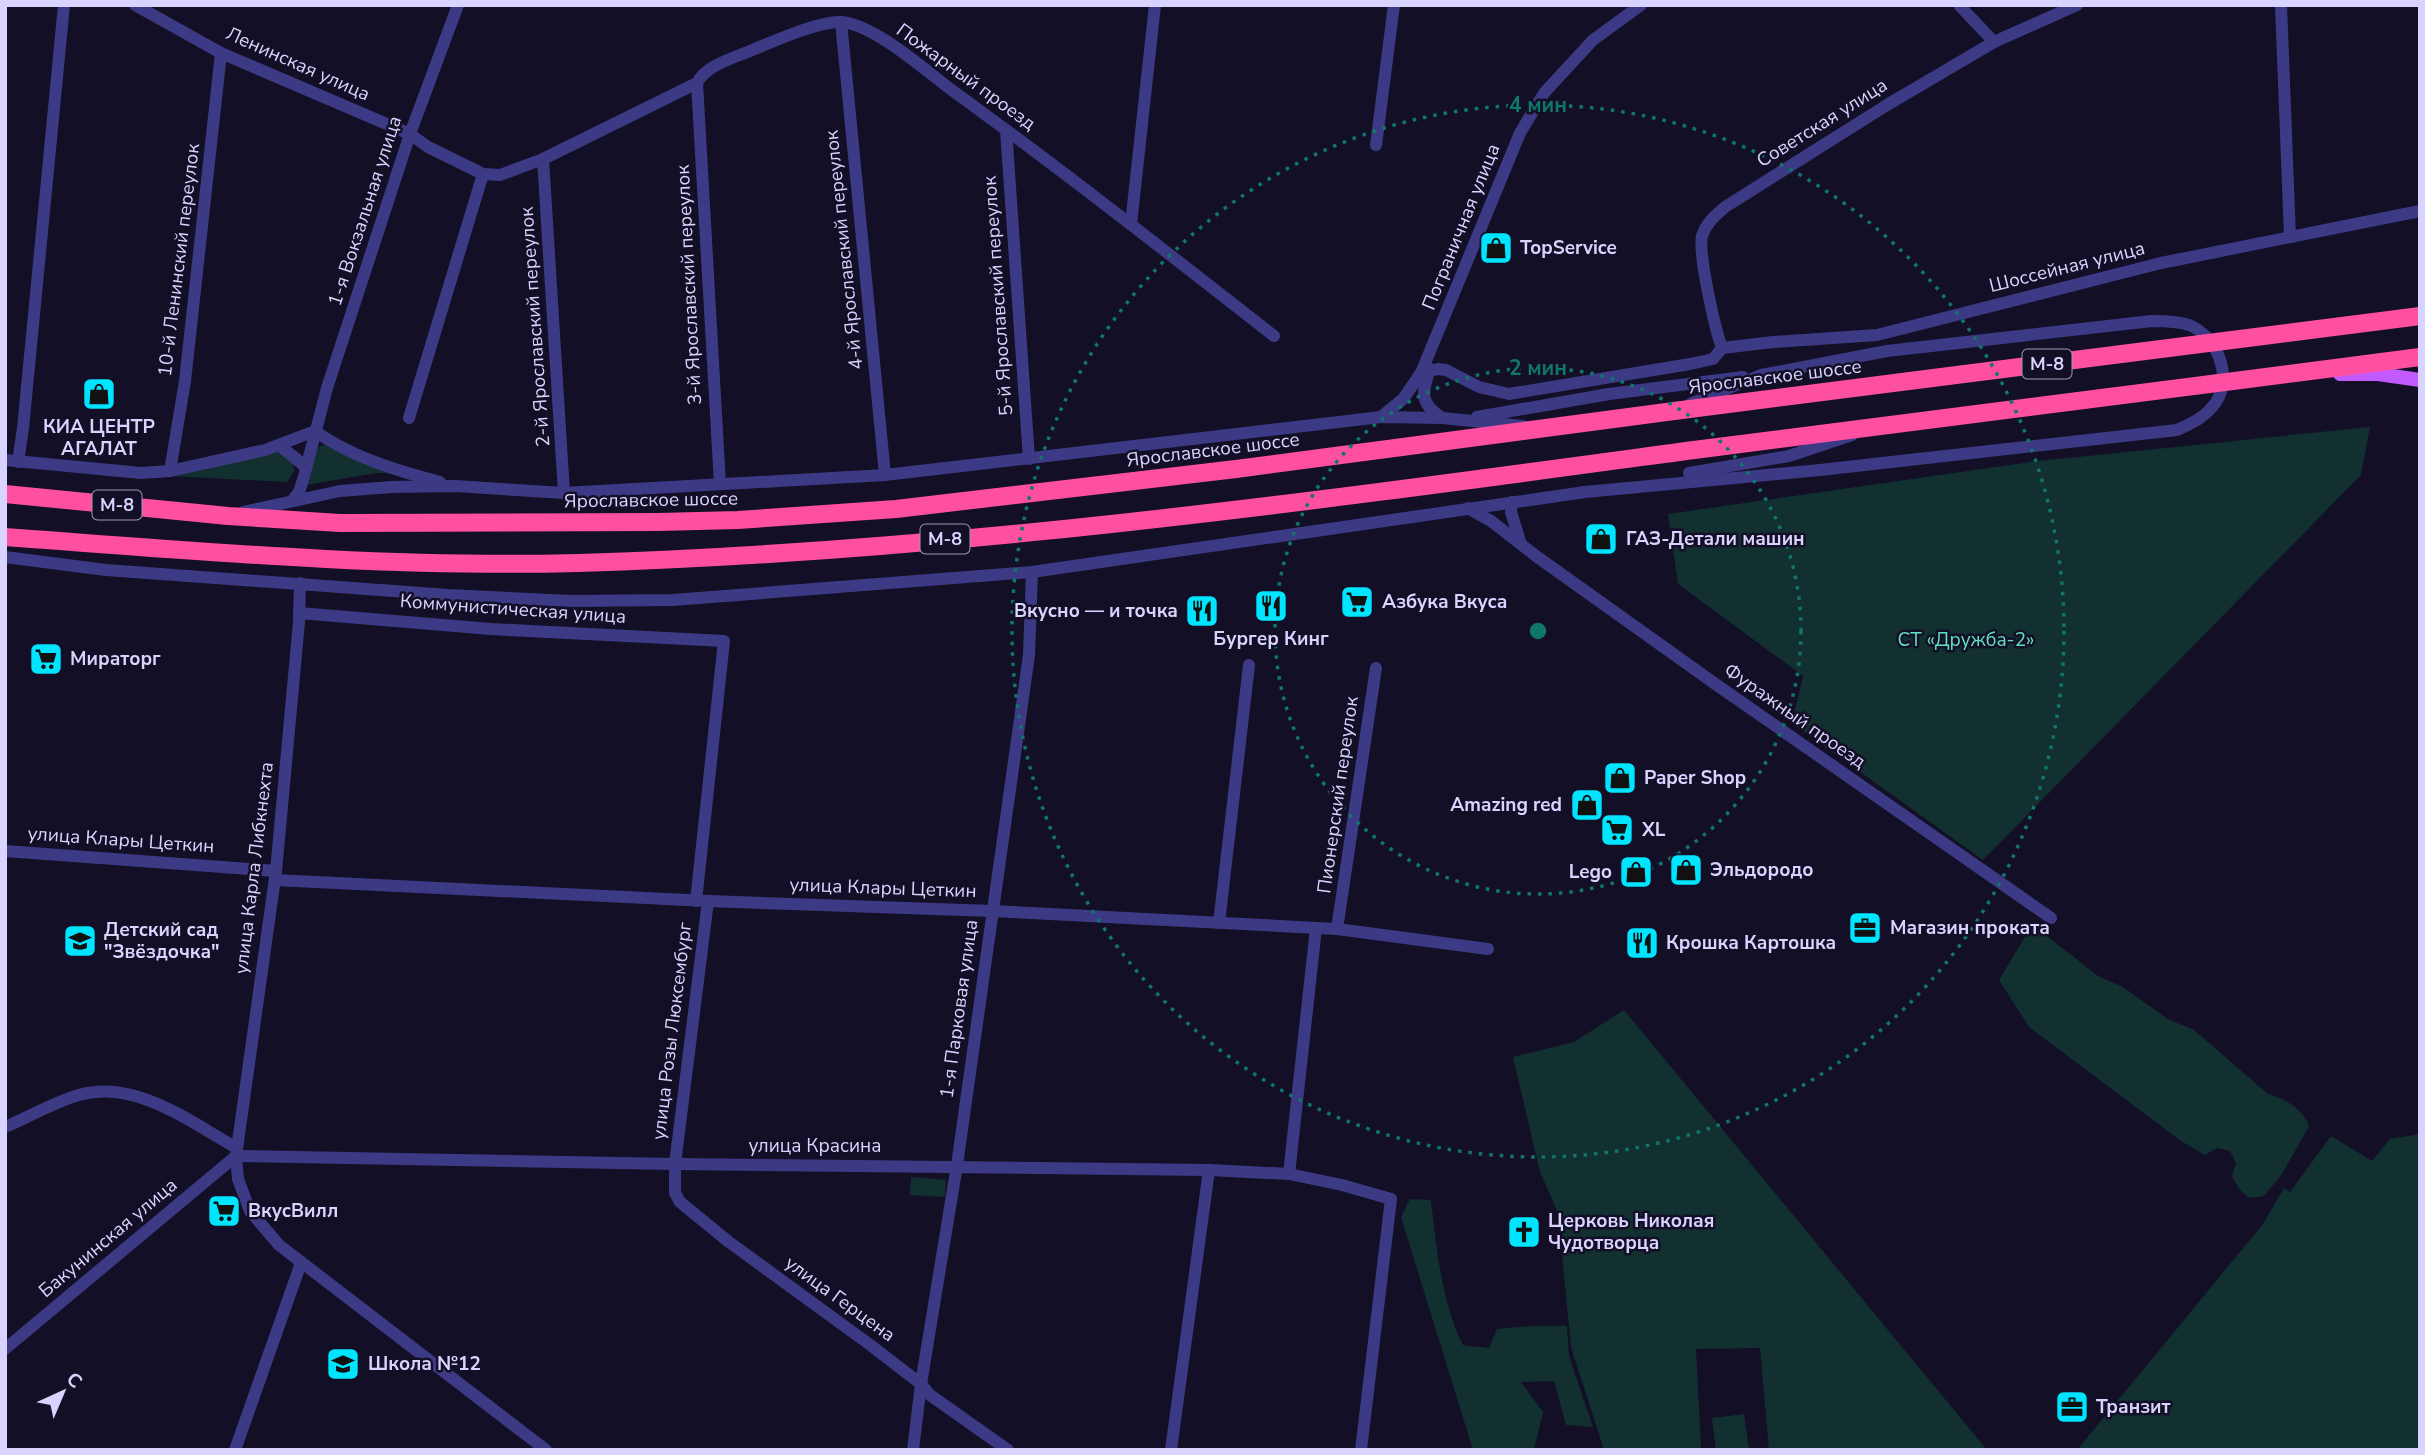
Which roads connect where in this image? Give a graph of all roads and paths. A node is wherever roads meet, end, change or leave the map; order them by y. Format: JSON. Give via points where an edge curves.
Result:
{"nodes":[{"id":1,"x":64,"y":5,"type":"edge"},
{"id":2,"x":135,"y":5,"type":"edge"},
{"id":3,"x":458,"y":5,"type":"edge"},
{"id":4,"x":1155,"y":5,"type":"edge"},
{"id":5,"x":1394,"y":5,"type":"edge"},
{"id":6,"x":1640,"y":5,"type":"edge"},
{"id":7,"x":1959,"y":5,"type":"edge"},
{"id":8,"x":2077,"y":5,"type":"edge"},
{"id":9,"x":2281,"y":5,"type":"edge"},
{"id":10,"x":841,"y":22,"type":"junction"},
{"id":11,"x":1994,"y":42,"type":"junction"},
{"id":12,"x":221,"y":53,"type":"junction"},
{"id":13,"x":697,"y":83,"type":"junction"},
{"id":14,"x":1006,"y":130,"type":"junction"},
{"id":15,"x":410,"y":134,"type":"junction"},
{"id":16,"x":1376,"y":145,"type":"dead end"},
{"id":17,"x":543,"y":159,"type":"junction"},
{"id":18,"x":483,"y":174,"type":"junction"},
{"id":19,"x":2420,"y":211,"type":"edge"},
{"id":20,"x":1131,"y":224,"type":"junction"},
{"id":21,"x":2290,"y":237,"type":"junction"},
{"id":22,"x":2420,"y":316,"type":"edge"},
{"id":23,"x":1274,"y":336,"type":"dead end"},
{"id":24,"x":1722,"y":348,"type":"junction"},
{"id":25,"x":2420,"y":358,"type":"edge"},
{"id":26,"x":1425,"y":371,"type":"junction"},
{"id":27,"x":2293,"y":374,"type":"junction"},
{"id":28,"x":1761,"y":375,"type":"junction"},
{"id":29,"x":2420,"y":380,"type":"edge"},
{"id":30,"x":1674,"y":411,"type":"junction"},
{"id":31,"x":1381,"y":417,"type":"junction"},
{"id":32,"x":409,"y":418,"type":"dead end"},
{"id":33,"x":1442,"y":418,"type":"junction"},
{"id":34,"x":1461,"y":419,"type":"junction"},
{"id":35,"x":1880,"y":426,"type":"junction"},
{"id":36,"x":1545,"y":428,"type":"junction"},
{"id":37,"x":315,"y":431,"type":"junction"},
{"id":38,"x":279,"y":445,"type":"junction"},
{"id":39,"x":1029,"y":459,"type":"junction"},
{"id":40,"x":12,"y":461,"type":"edge"},
{"id":41,"x":306,"y":467,"type":"junction"},
{"id":42,"x":170,"y":471,"type":"junction"},
{"id":43,"x":885,"y":475,"type":"junction"},
{"id":44,"x":720,"y":484,"type":"junction"},
{"id":45,"x":455,"y":486,"type":"junction"},
{"id":46,"x":1585,"y":492,"type":"junction"},
{"id":47,"x":564,"y":493,"type":"junction"},
{"id":48,"x":5,"y":494,"type":"edge"},
{"id":49,"x":292,"y":501,"type":"junction"},
{"id":50,"x":1512,"y":502,"type":"junction"},
{"id":51,"x":1468,"y":508,"type":"junction"},
{"id":52,"x":228,"y":516,"type":"junction"},
{"id":53,"x":5,"y":537,"type":"edge"},
{"id":54,"x":1520,"y":542,"type":"junction"},
{"id":55,"x":5,"y":557,"type":"edge"},
{"id":56,"x":1032,"y":572,"type":"junction"},
{"id":57,"x":300,"y":583,"type":"junction"},
{"id":58,"x":299,"y":613,"type":"junction"},
{"id":59,"x":724,"y":641,"type":"joint"},
{"id":60,"x":1249,"y":665,"type":"dead end"},
{"id":61,"x":1376,"y":668,"type":"dead end"},
{"id":62,"x":5,"y":851,"type":"edge"},
{"id":63,"x":275,"y":876,"type":"junction"},
{"id":64,"x":702,"y":901,"type":"junction"},
{"id":65,"x":992,"y":911,"type":"junction"},
{"id":66,"x":2051,"y":918,"type":"dead end"},
{"id":67,"x":1219,"y":923,"type":"junction"},
{"id":68,"x":1317,"y":928,"type":"junction"},
{"id":69,"x":1337,"y":929,"type":"junction"},
{"id":70,"x":1488,"y":949,"type":"dead end"},
{"id":71,"x":5,"y":1127,"type":"edge"},
{"id":72,"x":236,"y":1152,"type":"junction"},
{"id":73,"x":675,"y":1164,"type":"junction"},
{"id":74,"x":957,"y":1165,"type":"junction"},
{"id":75,"x":1209,"y":1170,"type":"junction"},
{"id":76,"x":1289,"y":1174,"type":"junction"},
{"id":77,"x":301,"y":1263,"type":"junction"},
{"id":78,"x":5,"y":1349,"type":"edge"},
{"id":79,"x":921,"y":1384,"type":"junction"},
{"id":80,"x":235,"y":1450,"type":"edge"},
{"id":81,"x":546,"y":1450,"type":"edge"},
{"id":82,"x":914,"y":1450,"type":"edge"},
{"id":83,"x":1008,"y":1450,"type":"edge"},
{"id":84,"x":1171,"y":1450,"type":"edge"},
{"id":85,"x":1361,"y":1450,"type":"edge"}],
"edges":[{"from":1,"to":40,"type":"street","via":[[23,428]]},
{"from":2,"to":12,"type":"street","name":"Ленинская улица"},
{"from":3,"to":15,"type":"street","name":"1-я Вокзальная улица"},
{"from":4,"to":20,"type":"street"},
{"from":5,"to":16,"type":"street"},
{"from":6,"to":26,"type":"street","name":"Пограничная улица","via":[[1593,40],[1544,93],[1520,133]]},
{"from":7,"to":11,"type":"street"},
{"from":8,"to":11,"type":"street","name":"Советская улица"},
{"from":9,"to":21,"type":"street"},
{"from":10,"to":13,"type":"street","via":[[734,57],[701,74]]},
{"from":10,"to":14,"type":"street","name":"Пожарный проезд","via":[[870,31]]},
{"from":10,"to":43,"type":"street","name":"4-й Ярославский переулок"},
{"from":11,"to":24,"type":"street","name":"Советская улица","via":[[1725,206],[1708,222],[1701,238],[1703,259]]},
{"from":12,"to":15,"type":"street","name":"Ленинская улица"},
{"from":12,"to":42,"type":"street","name":"10-й Ленинский переулок","via":[[185,381]]},
{"from":13,"to":17,"type":"street"},
{"from":13,"to":44,"type":"street","name":"3-й Ярославский переулок"},
{"from":14,"to":20,"type":"street","name":"Пожарный проезд"},
{"from":14,"to":39,"type":"street","name":"5-й Ярославский переулок"},
{"from":15,"to":18,"type":"street"},
{"from":15,"to":37,"type":"street","name":"1-я Вокзальная улица"},
{"from":17,"to":18,"type":"street","via":[[500,175]]},
{"from":17,"to":47,"type":"street","name":"2-й Ярославский переулок"},
{"from":18,"to":32,"type":"street"},
{"from":19,"to":21,"type":"street","name":"Шоссейная улица"},
{"from":20,"to":23,"type":"street","name":"Пожарный проезд"},
{"from":21,"to":24,"type":"street","name":"Шоссейная улица","via":[[2161,264],[1877,335]]},
{"from":22,"to":30,"type":"highway","name":"Ярославское шоссе","number":"М-8"},
{"from":24,"to":26,"type":"street","via":[[1713,359],[1690,364],[1509,394],[1479,387],[1446,370]]},
{"from":25,"to":27,"type":"highway","number":"М-8"},
{"from":26,"to":31,"type":"street","name":"Пограничная улица"},
{"from":26,"to":33,"type":"street","name":"Пограничная улица","via":[[1425,402]]},
{"from":27,"to":29,"type":"main road","via":[[2378,374]]},
{"from":27,"to":35,"type":"highway","number":"М-8"},
{"from":28,"to":30,"type":"street"},
{"from":28,"to":34,"type":"street"},
{"from":28,"to":46,"type":"street","via":[[1887,351],[2171,321],[2207,336],[2223,369],[2223,386],[2217,401],[2196,422],[2177,430]]},
{"from":30,"to":36,"type":"highway","name":"Ярославское шоссе","number":"М-8"},
{"from":31,"to":33,"type":"street"},
{"from":31,"to":39,"type":"street"},
{"from":33,"to":34,"type":"street"},
{"from":34,"to":36,"type":"street"},
{"from":35,"to":46,"type":"street","via":[[1789,456]]},
{"from":35,"to":53,"type":"highway","number":"М-8","via":[[1101,526],[777,554],[452,564],[305,560]]},
{"from":36,"to":52,"type":"highway","name":"Ярославское шоссе","number":"М-8","via":[[1182,476],[817,515],[509,524],[340,523]]},
{"from":37,"to":38,"type":"street"},
{"from":37,"to":41,"type":"street","name":"1-я Вокзальная улица"},
{"from":37,"to":45,"type":"street","via":[[341,447],[405,473]]},
{"from":38,"to":41,"type":"street"},
{"from":38,"to":42,"type":"street"},
{"from":39,"to":43,"type":"street"},
{"from":40,"to":42,"type":"street"},
{"from":41,"to":49,"type":"street","name":"1-я Вокзальная улица"},
{"from":43,"to":44,"type":"street"},
{"from":44,"to":47,"type":"street"},
{"from":45,"to":47,"type":"street"},
{"from":45,"to":49,"type":"street","via":[[340,491]]},
{"from":46,"to":50,"type":"street"},
{"from":48,"to":52,"type":"highway","name":"Ярославское шоссе","number":"М-8"},
{"from":49,"to":52,"type":"street"},
{"from":50,"to":51,"type":"street"},
{"from":50,"to":54,"type":"street"},
{"from":51,"to":54,"type":"street","name":"Фуражный проезд"},
{"from":51,"to":56,"type":"street"},
{"from":54,"to":66,"type":"street","name":"Фуражный проезд"},
{"from":55,"to":57,"type":"street","via":[[106,570]]},
{"from":56,"to":57,"type":"street","via":[[673,600],[572,601]]},
{"from":56,"to":65,"type":"street","name":"1-я Парковая улица","via":[[1029,655]]},
{"from":57,"to":58,"type":"street","name":"улица Карла Либкнехта"},
{"from":58,"to":59,"type":"street","name":"Коммунистическая улица"},
{"from":58,"to":63,"type":"street","name":"улица Карла Либкнехта"},
{"from":59,"to":64,"type":"street","name":"улица Розы Люксембург"},
{"from":60,"to":67,"type":"street"},
{"from":61,"to":69,"type":"street","name":"Пионерский переулок"},
{"from":62,"to":63,"type":"street","name":"улица Клары Цеткин"},
{"from":63,"to":64,"type":"street","name":"улица Клары Цеткин"},
{"from":63,"to":72,"type":"street","name":"улица Карла Либкнехта"},
{"from":64,"to":65,"type":"street","name":"улица Клары Цеткин"},
{"from":64,"to":73,"type":"street","name":"улица Розы Люксембург"},
{"from":65,"to":67,"type":"street","name":"улица Клары Цеткин"},
{"from":65,"to":74,"type":"street","name":"1-я Парковая улица"},
{"from":67,"to":68,"type":"street","name":"улица Клары Цеткин"},
{"from":68,"to":69,"type":"street","name":"улица Клары Цеткин"},
{"from":68,"to":76,"type":"street"},
{"from":69,"to":70,"type":"street","name":"улица Клары Цеткин"},
{"from":71,"to":72,"type":"street","name":"улица Красина","via":[[79,1095],[103,1091],[131,1094],[158,1104]]},
{"from":72,"to":73,"type":"street","name":"улица Красина"},
{"from":72,"to":77,"type":"street","name":"улица Карла Либкнехта","via":[[238,1179],[250,1211]]},
{"from":72,"to":78,"type":"street","name":"Бакунинская улица"},
{"from":73,"to":74,"type":"street","name":"улица Красина"},
{"from":73,"to":79,"type":"street","name":"улица Герцена","via":[[676,1193],[688,1210]]},
{"from":74,"to":75,"type":"street","name":"улица Красина"},
{"from":74,"to":79,"type":"street","name":"1-я Парковая улица"},
{"from":75,"to":76,"type":"street","name":"улица Красина"},
{"from":75,"to":84,"type":"street"},
{"from":76,"to":85,"type":"street","name":"улица Красина","via":[[1391,1199]]},
{"from":77,"to":80,"type":"street"},
{"from":77,"to":81,"type":"street","name":"улица Карла Либкнехта"},
{"from":79,"to":82,"type":"street","name":"1-я Парковая улица"},
{"from":79,"to":83,"type":"street","name":"улица Герцена"}]}
